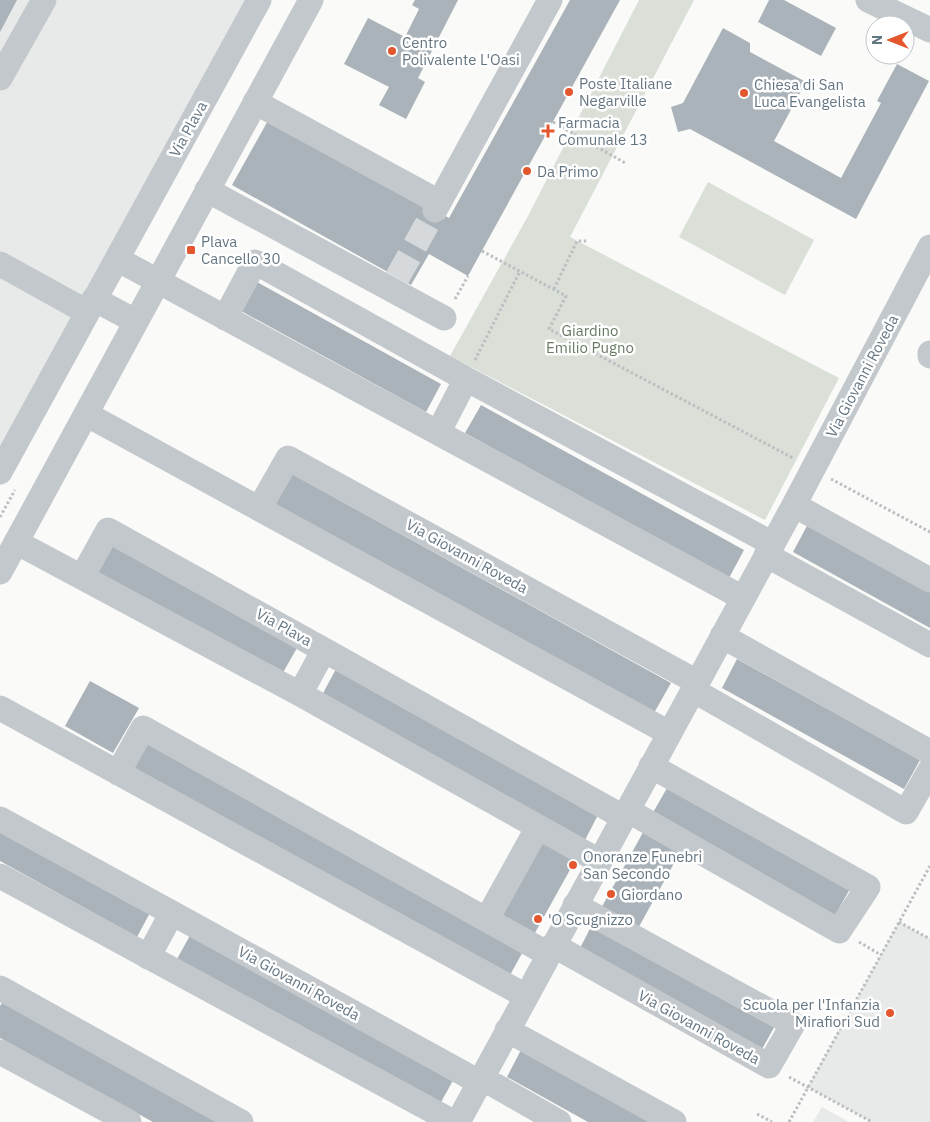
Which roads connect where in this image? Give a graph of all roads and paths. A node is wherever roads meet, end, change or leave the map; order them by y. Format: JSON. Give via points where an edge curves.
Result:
{"nodes":[{"id":1,"x":44,"y":0,"type":"edge"},
{"id":2,"x":259,"y":0,"type":"edge"},
{"id":3,"x":311,"y":0,"type":"edge"},
{"id":4,"x":550,"y":0,"type":"edge"},
{"id":5,"x":868,"y":0,"type":"edge"},
{"id":6,"x":930,"y":30,"type":"edge"},
{"id":7,"x":0,"y":78,"type":"edge"},
{"id":8,"x":255,"y":102,"type":"junction"},
{"id":9,"x":553,"y":122,"type":"dead end"},
{"id":10,"x":627,"y":164,"type":"dead end"},
{"id":11,"x":207,"y":190,"type":"junction"},
{"id":12,"x":587,"y":241,"type":"dead end"},
{"id":13,"x":930,"y":247,"type":"edge"},
{"id":14,"x":482,"y":251,"type":"dead end"},
{"id":15,"x":116,"y":259,"type":"junction"},
{"id":16,"x":0,"y":264,"type":"edge"},
{"id":17,"x":520,"y":271,"type":"junction"},
{"id":18,"x":158,"y":281,"type":"junction"},
{"id":19,"x":554,"y":289,"type":"junction"},
{"id":20,"x":91,"y":306,"type":"junction"},
{"id":21,"x":225,"y":318,"type":"junction"},
{"id":22,"x":444,"y":318,"type":"dead end"},
{"id":23,"x":135,"y":321,"type":"junction"},
{"id":24,"x":466,"y":379,"type":"junction"},
{"id":25,"x":86,"y":414,"type":"junction"},
{"id":26,"x":445,"y":437,"type":"junction"},
{"id":27,"x":813,"y":469,"type":"junction"},
{"id":28,"x":0,"y":472,"type":"edge"},
{"id":29,"x":794,"y":505,"type":"junction"},
{"id":30,"x":259,"y":509,"type":"junction"},
{"id":31,"x":930,"y":532,"type":"edge"},
{"id":32,"x":16,"y":542,"type":"junction"},
{"id":33,"x":769,"y":550,"type":"junction"},
{"id":34,"x":0,"y":572,"type":"edge"},
{"id":35,"x":82,"y":577,"type":"junction"},
{"id":36,"x":930,"y":580,"type":"edge"},
{"id":37,"x":743,"y":598,"type":"junction"},
{"id":38,"x":722,"y":636,"type":"junction"},
{"id":39,"x":930,"y":645,"type":"edge"},
{"id":40,"x":324,"y":650,"type":"junction"},
{"id":41,"x":695,"y":686,"type":"junction"},
{"id":42,"x":300,"y":694,"type":"junction"},
{"id":43,"x":0,"y":708,"type":"edge"},
{"id":44,"x":669,"y":733,"type":"junction"},
{"id":45,"x":930,"y":752,"type":"edge"},
{"id":46,"x":651,"y":766,"type":"junction"},
{"id":47,"x":930,"y":770,"type":"edge"},
{"id":48,"x":118,"y":773,"type":"junction"},
{"id":49,"x":625,"y":813,"type":"junction"},
{"id":50,"x":0,"y":820,"type":"edge"},
{"id":51,"x":538,"y":827,"type":"junction"},
{"id":52,"x":599,"y":862,"type":"junction"},
{"id":53,"x":930,"y":866,"type":"edge"},
{"id":54,"x":0,"y":876,"type":"edge"},
{"id":55,"x":575,"y":904,"type":"junction"},
{"id":56,"x":172,"y":913,"type":"junction"},
{"id":57,"x":488,"y":919,"type":"junction"},
{"id":58,"x":899,"y":922,"type":"junction"},
{"id":59,"x":930,"y":939,"type":"edge"},
{"id":60,"x":551,"y":950,"type":"junction"},
{"id":61,"x":155,"y":960,"type":"junction"},
{"id":62,"x":0,"y":988,"type":"edge"},
{"id":63,"x":526,"y":996,"type":"junction"},
{"id":64,"x":507,"y":1030,"type":"junction"},
{"id":65,"x":0,"y":1052,"type":"edge"},
{"id":66,"x":480,"y":1080,"type":"junction"},
{"id":67,"x":808,"y":1087,"type":"junction"},
{"id":68,"x":757,"y":1114,"type":"dead end"},
{"id":69,"x":129,"y":1122,"type":"edge"},
{"id":70,"x":241,"y":1122,"type":"edge"},
{"id":71,"x":453,"y":1122,"type":"edge"},
{"id":72,"x":458,"y":1122,"type":"edge"},
{"id":73,"x":559,"y":1122,"type":"edge"},
{"id":74,"x":674,"y":1122,"type":"edge"},
{"id":75,"x":772,"y":1122,"type":"edge"},
{"id":76,"x":789,"y":1122,"type":"edge"},
{"id":77,"x":872,"y":1122,"type":"edge"}],
"edges":[{"from":1,"to":7,"type":"street"},
{"from":2,"to":15,"type":"street","name":"Via Plava"},
{"from":3,"to":8,"type":"street"},
{"from":4,"to":8,"type":"street","via":[[437,206]]},
{"from":5,"to":6,"type":"street"},
{"from":8,"to":11,"type":"street"},
{"from":9,"to":10,"type":"path"},
{"from":11,"to":18,"type":"street"},
{"from":11,"to":22,"type":"street","via":[[394,283]]},
{"from":12,"to":19,"type":"path","via":[[577,241]]},
{"from":13,"to":27,"type":"street","name":"Via Giovanni Roveda"},
{"from":14,"to":17,"type":"path"},
{"from":15,"to":18,"type":"street"},
{"from":15,"to":20,"type":"street","name":"Via Plava"},
{"from":16,"to":20,"type":"street"},
{"from":17,"to":19,"type":"path"},
{"from":17,"to":24,"type":"path"},
{"from":18,"to":21,"type":"street"},
{"from":18,"to":23,"type":"street"},
{"from":19,"to":27,"type":"path","via":[[566,296],[548,329]]},
{"from":20,"to":23,"type":"street"},
{"from":20,"to":28,"type":"street","name":"Via Plava"},
{"from":21,"to":24,"type":"street","via":[[255,262]]},
{"from":21,"to":26,"type":"street"},
{"from":23,"to":25,"type":"street"},
{"from":24,"to":26,"type":"street"},
{"from":24,"to":33,"type":"street"},
{"from":25,"to":30,"type":"street"},
{"from":25,"to":32,"type":"street"},
{"from":26,"to":37,"type":"street"},
{"from":27,"to":29,"type":"street","name":"Via Giovanni Roveda"},
{"from":27,"to":31,"type":"path"},
{"from":29,"to":33,"type":"street","name":"Via Giovanni Roveda"},
{"from":29,"to":36,"type":"street"},
{"from":30,"to":41,"type":"street","name":"Via Giovanni Roveda","via":[[288,458]]},
{"from":30,"to":44,"type":"street"},
{"from":32,"to":34,"type":"street"},
{"from":32,"to":35,"type":"street"},
{"from":33,"to":37,"type":"street","name":"Via Giovanni Roveda"},
{"from":33,"to":39,"type":"street"},
{"from":35,"to":40,"type":"street","name":"Via Plava","via":[[108,530]]},
{"from":35,"to":42,"type":"street"},
{"from":37,"to":38,"type":"street","name":"Via Giovanni Roveda"},
{"from":38,"to":41,"type":"street","name":"Via Giovanni Roveda"},
{"from":38,"to":45,"type":"street"},
{"from":40,"to":42,"type":"street","name":"Via Plava"},
{"from":40,"to":49,"type":"street"},
{"from":41,"to":44,"type":"street","name":"Via Giovanni Roveda"},
{"from":41,"to":47,"type":"street","name":"Via Giovanni Roveda","via":[[906,812]]},
{"from":42,"to":51,"type":"street"},
{"from":43,"to":48,"type":"street"},
{"from":44,"to":46,"type":"street","name":"Via Giovanni Roveda"},
{"from":46,"to":49,"type":"street","name":"Via Giovanni Roveda"},
{"from":46,"to":49,"type":"street","via":[[868,887],[839,930]]},
{"from":48,"to":57,"type":"street","name":"Via Giovanni Roveda","via":[[143,728]]},
{"from":48,"to":63,"type":"street"},
{"from":49,"to":52,"type":"street","name":"Via Giovanni Roveda"},
{"from":50,"to":56,"type":"street"},
{"from":51,"to":52,"type":"street"},
{"from":51,"to":57,"type":"street"},
{"from":52,"to":55,"type":"street","name":"Via Giovanni Roveda"},
{"from":53,"to":58,"type":"path"},
{"from":54,"to":61,"type":"street"},
{"from":55,"to":60,"type":"street","name":"Via Giovanni Roveda"},
{"from":55,"to":60,"type":"street","name":"Via Giovanni Roveda","via":[[793,1024],[769,1066]]},
{"from":56,"to":61,"type":"street"},
{"from":56,"to":66,"type":"street","name":"Via Giovanni Roveda"},
{"from":57,"to":60,"type":"street","name":"Via Giovanni Roveda"},
{"from":58,"to":59,"type":"path"},
{"from":58,"to":67,"type":"path"},
{"from":60,"to":63,"type":"street","name":"Via Giovanni Roveda"},
{"from":61,"to":71,"type":"street"},
{"from":62,"to":70,"type":"street"},
{"from":63,"to":64,"type":"street","name":"Via Giovanni Roveda"},
{"from":64,"to":66,"type":"street","name":"Via Giovanni Roveda"},
{"from":64,"to":74,"type":"street"},
{"from":65,"to":69,"type":"street"},
{"from":66,"to":72,"type":"street","name":"Via Giovanni Roveda"},
{"from":66,"to":73,"type":"street","name":"Via Giovanni Roveda"},
{"from":67,"to":76,"type":"path"},
{"from":67,"to":77,"type":"path"},
{"from":68,"to":75,"type":"path"}]}
